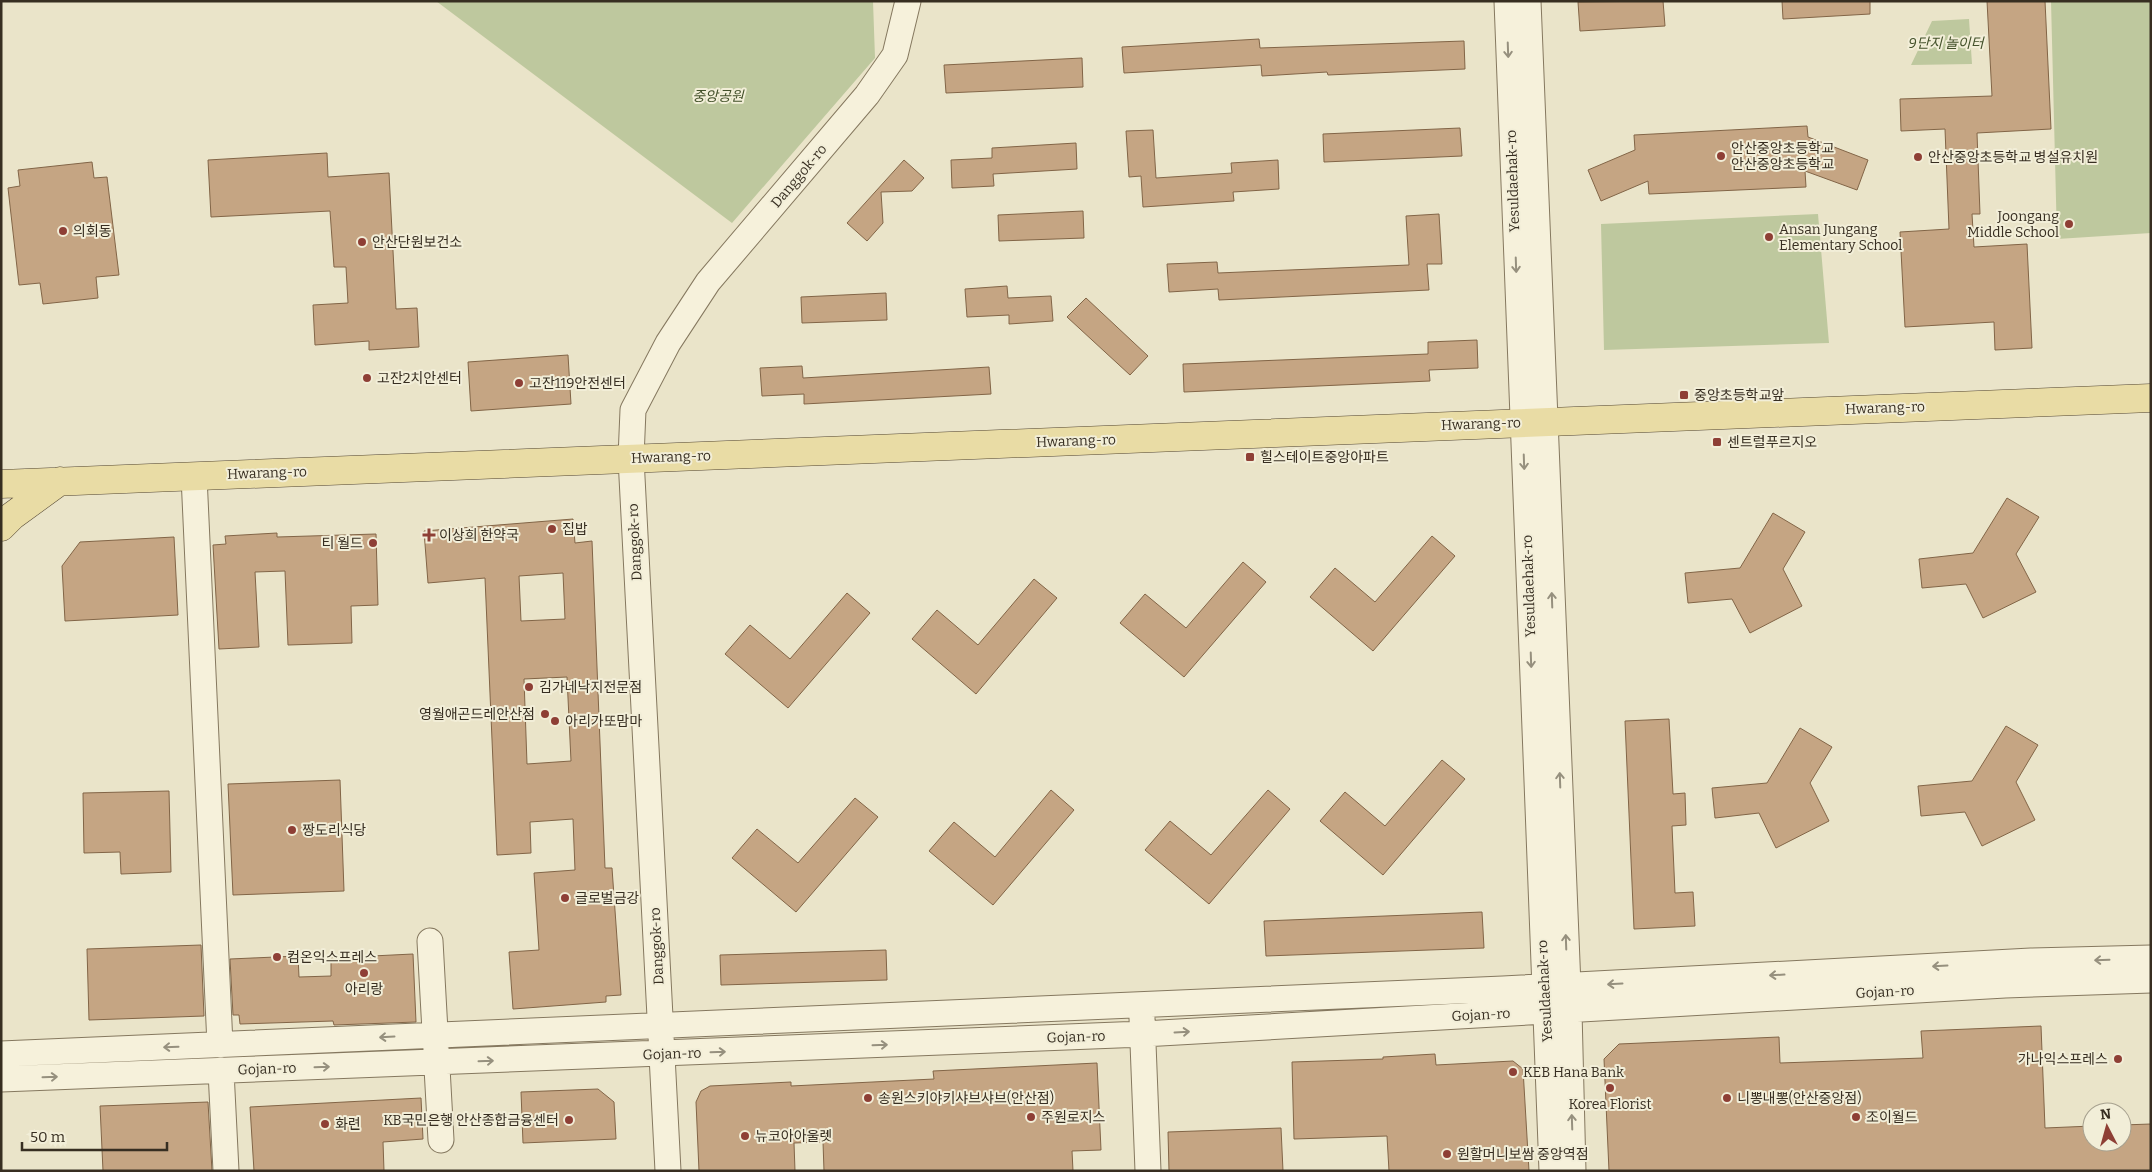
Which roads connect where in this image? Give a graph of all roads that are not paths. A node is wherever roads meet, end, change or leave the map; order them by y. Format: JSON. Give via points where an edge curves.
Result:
{"nodes":[{"id":1,"x":908,"y":1,"type":"edge"},
{"id":2,"x":1506,"y":1,"type":"edge"},
{"id":3,"x":1528,"y":1,"type":"edge"},
{"id":4,"x":2151,"y":398,"type":"edge"},
{"id":5,"x":1534,"y":422,"type":"junction"},
{"id":6,"x":631,"y":458,"type":"junction"},
{"id":7,"x":194,"y":476,"type":"junction"},
{"id":8,"x":60,"y":481,"type":"junction"},
{"id":9,"x":1,"y":484,"type":"edge"},
{"id":10,"x":1,"y":527,"type":"edge"},
{"id":11,"x":430,"y":941,"type":"dead end"},
{"id":12,"x":2151,"y":958,"type":"edge"},
{"id":13,"x":2151,"y":980,"type":"edge"},
{"id":14,"x":1556,"y":987,"type":"junction"},
{"id":15,"x":1142,"y":1005,"type":"junction"},
{"id":16,"x":1557,"y":1012,"type":"junction"},
{"id":17,"x":661,"y":1025,"type":"junction"},
{"id":18,"x":1143,"y":1034,"type":"junction"},
{"id":19,"x":436,"y":1035,"type":"junction"},
{"id":20,"x":220,"y":1045,"type":"junction"},
{"id":21,"x":1,"y":1054,"type":"edge"},
{"id":22,"x":662,"y":1054,"type":"junction"},
{"id":23,"x":437,"y":1063,"type":"junction"},
{"id":24,"x":221,"y":1071,"type":"junction"},
{"id":25,"x":1,"y":1079,"type":"edge"},
{"id":26,"x":441,"y":1140,"type":"dead end"},
{"id":27,"x":226,"y":1171,"type":"edge"},
{"id":28,"x":668,"y":1171,"type":"edge"},
{"id":29,"x":1148,"y":1171,"type":"edge"},
{"id":30,"x":1552,"y":1171,"type":"edge"},
{"id":31,"x":1573,"y":1171,"type":"edge"}],
"edges":[{"from":1,"to":6,"type":"street","name":"Danggok-ro","via":[[895,56],[867,95],[708,282],[668,343],[633,410]]},
{"from":2,"to":5,"type":"street","name":"Yesuldaehak-ro","one_way":true},
{"from":3,"to":5,"type":"street","name":"Yesuldaehak-ro"},
{"from":4,"to":5,"type":"main road","name":"Hwarang-ro"},
{"from":5,"to":6,"type":"main road","name":"Hwarang-ro"},
{"from":5,"to":14,"type":"street","name":"Yesuldaehak-ro"},
{"from":6,"to":7,"type":"main road","name":"Hwarang-ro"},
{"from":6,"to":17,"type":"street","name":"Danggok-ro"},
{"from":7,"to":8,"type":"main road","name":"Hwarang-ro"},
{"from":7,"to":20,"type":"street"},
{"from":8,"to":9,"type":"main road","name":"Hwarang-ro"},
{"from":8,"to":10,"type":"main road"},
{"from":11,"to":19,"type":"street"},
{"from":12,"to":14,"type":"street","name":"Gojan-ro","one_way":true,"via":[[2031,961]]},
{"from":13,"to":16,"type":"street","name":"Gojan-ro","via":[[2005,985]]},
{"from":14,"to":15,"type":"street","name":"Gojan-ro"},
{"from":14,"to":16,"type":"street","name":"Yesuldaehak-ro"},
{"from":15,"to":17,"type":"street","name":"Gojan-ro"},
{"from":15,"to":18,"type":"street"},
{"from":18,"to":16,"type":"street","name":"Gojan-ro","one_way":true},
{"from":16,"to":30,"type":"street","name":"Yesuldaehak-ro"},
{"from":31,"to":16,"type":"street","name":"Yesuldaehak-ro","one_way":true},
{"from":17,"to":19,"type":"street","name":"Gojan-ro"},
{"from":17,"to":22,"type":"street","name":"Danggok-ro"},
{"from":22,"to":18,"type":"street","name":"Gojan-ro","one_way":true},
{"from":18,"to":29,"type":"street"},
{"from":19,"to":20,"type":"street","name":"Gojan-ro","one_way":true},
{"from":19,"to":23,"type":"street"},
{"from":20,"to":21,"type":"street","name":"Gojan-ro","one_way":true},
{"from":23,"to":22,"type":"street","name":"Gojan-ro","one_way":true},
{"from":22,"to":28,"type":"street","name":"Danggok-ro"},
{"from":24,"to":23,"type":"street","name":"Gojan-ro","one_way":true},
{"from":23,"to":26,"type":"street"},
{"from":25,"to":24,"type":"street","name":"Gojan-ro","one_way":true},
{"from":24,"to":27,"type":"street"}]}
